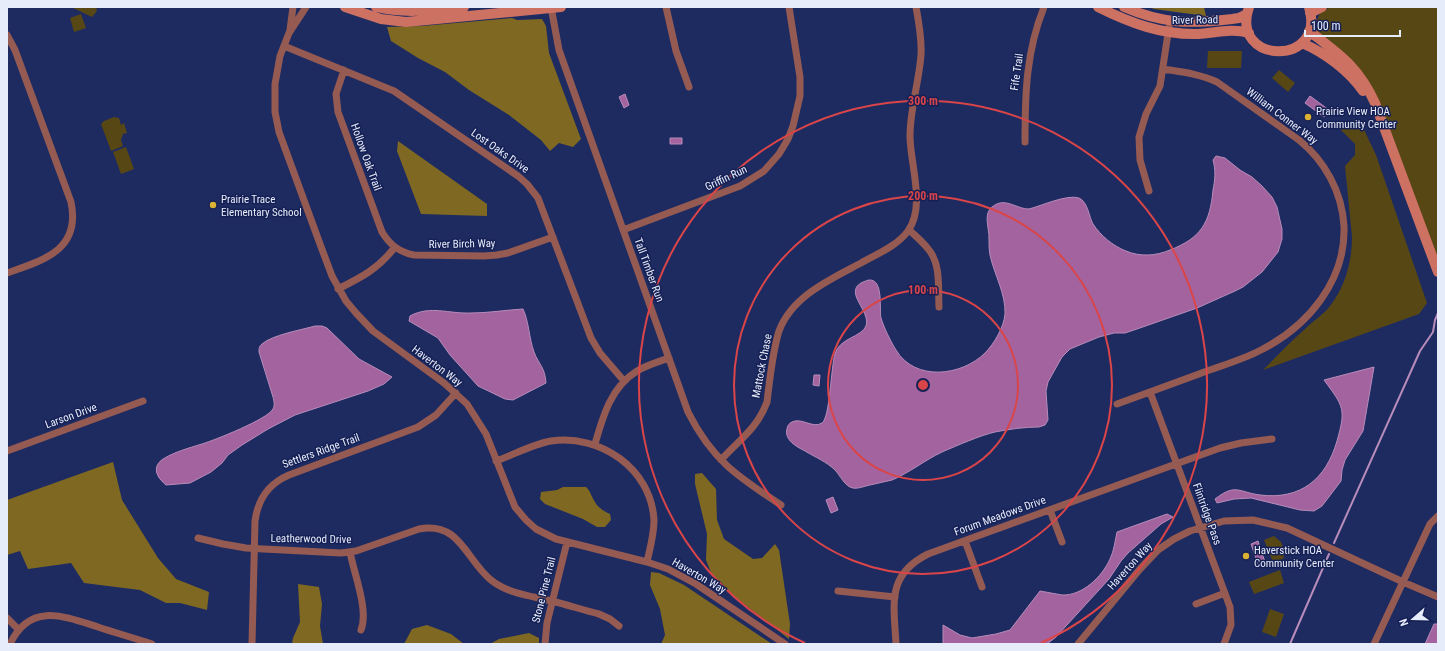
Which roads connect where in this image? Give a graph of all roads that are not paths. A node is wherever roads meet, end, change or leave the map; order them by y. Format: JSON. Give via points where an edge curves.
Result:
{"nodes":[{"id":1,"x":293,"y":7,"type":"edge"},
{"id":2,"x":306,"y":7,"type":"edge"},
{"id":3,"x":345,"y":7,"type":"edge"},
{"id":4,"x":376,"y":7,"type":"edge"},
{"id":5,"x":464,"y":7,"type":"edge"},
{"id":6,"x":666,"y":7,"type":"edge"},
{"id":7,"x":789,"y":7,"type":"edge"},
{"id":8,"x":916,"y":7,"type":"edge"},
{"id":9,"x":1044,"y":7,"type":"edge"},
{"id":10,"x":1098,"y":7,"type":"edge"},
{"id":11,"x":1124,"y":7,"type":"edge"},
{"id":12,"x":1322,"y":7,"type":"edge"},
{"id":13,"x":554,"y":8,"type":"edge"},
{"id":14,"x":1248,"y":10,"type":"edge"},
{"id":15,"x":1310,"y":10,"type":"edge"},
{"id":16,"x":1170,"y":21,"type":"junction"},
{"id":17,"x":1309,"y":31,"type":"junction"},
{"id":18,"x":1168,"y":32,"type":"junction"},
{"id":19,"x":289,"y":33,"type":"junction"},
{"id":20,"x":1249,"y":34,"type":"junction"},
{"id":21,"x":7,"y":35,"type":"edge"},
{"id":22,"x":1302,"y":42,"type":"junction"},
{"id":23,"x":284,"y":46,"type":"junction"},
{"id":24,"x":1163,"y":69,"type":"junction"},
{"id":25,"x":344,"y":70,"type":"junction"},
{"id":26,"x":689,"y":87,"type":"dead end"},
{"id":27,"x":1379,"y":116,"type":"junction"},
{"id":28,"x":1025,"y":142,"type":"dead end"},
{"id":29,"x":1149,"y":190,"type":"dead end"},
{"id":30,"x":623,"y":230,"type":"junction"},
{"id":31,"x":909,"y":230,"type":"junction"},
{"id":32,"x":553,"y":237,"type":"junction"},
{"id":33,"x":395,"y":247,"type":"junction"},
{"id":34,"x":1438,"y":272,"type":"edge"},
{"id":35,"x":7,"y":273,"type":"edge"},
{"id":36,"x":338,"y":288,"type":"junction"},
{"id":37,"x":939,"y":307,"type":"dead end"},
{"id":38,"x":669,"y":358,"type":"junction"},
{"id":39,"x":624,"y":381,"type":"junction"},
{"id":40,"x":1150,"y":392,"type":"junction"},
{"id":41,"x":456,"y":393,"type":"junction"},
{"id":42,"x":143,"y":401,"type":"dead end"},
{"id":43,"x":1116,"y":404,"type":"dead end"},
{"id":44,"x":1272,"y":439,"type":"dead end"},
{"id":45,"x":595,"y":444,"type":"junction"},
{"id":46,"x":7,"y":451,"type":"edge"},
{"id":47,"x":721,"y":460,"type":"junction"},
{"id":48,"x":496,"y":461,"type":"junction"},
{"id":49,"x":1177,"y":463,"type":"junction"},
{"id":50,"x":781,"y":505,"type":"dead end"},
{"id":51,"x":1050,"y":510,"type":"junction"},
{"id":52,"x":1438,"y":516,"type":"edge"},
{"id":53,"x":1200,"y":527,"type":"junction"},
{"id":54,"x":198,"y":538,"type":"dead end"},
{"id":55,"x":965,"y":541,"type":"junction"},
{"id":56,"x":567,"y":542,"type":"junction"},
{"id":57,"x":1062,"y":542,"type":"dead end"},
{"id":58,"x":254,"y":549,"type":"junction"},
{"id":59,"x":350,"y":552,"type":"junction"},
{"id":60,"x":647,"y":562,"type":"junction"},
{"id":61,"x":1403,"y":582,"type":"junction"},
{"id":62,"x":982,"y":587,"type":"dead end"},
{"id":63,"x":838,"y":591,"type":"dead end"},
{"id":64,"x":1225,"y":593,"type":"junction"},
{"id":65,"x":895,"y":597,"type":"junction"},
{"id":66,"x":1438,"y":597,"type":"edge"},
{"id":67,"x":552,"y":601,"type":"junction"},
{"id":68,"x":1196,"y":604,"type":"dead end"},
{"id":69,"x":7,"y":618,"type":"edge"},
{"id":70,"x":619,"y":626,"type":"dead end"},
{"id":71,"x":18,"y":629,"type":"junction"},
{"id":72,"x":362,"y":630,"type":"dead end"},
{"id":73,"x":10,"y":644,"type":"edge"},
{"id":74,"x":152,"y":644,"type":"edge"},
{"id":75,"x":252,"y":644,"type":"edge"},
{"id":76,"x":545,"y":644,"type":"edge"},
{"id":77,"x":785,"y":644,"type":"edge"},
{"id":78,"x":896,"y":644,"type":"edge"},
{"id":79,"x":1078,"y":644,"type":"edge"},
{"id":80,"x":1224,"y":644,"type":"edge"},
{"id":81,"x":1374,"y":644,"type":"edge"}],
"edges":[{"from":1,"to":19,"type":"street","name":"Haverton Way"},
{"from":2,"to":19,"type":"street","name":"Haverton Way"},
{"from":3,"to":13,"type":"main road","via":[[381,19],[406,22]]},
{"from":4,"to":5,"type":"main road","via":[[421,11]]},
{"from":6,"to":26,"type":"street","via":[[676,51]]},
{"from":7,"to":30,"type":"street","name":"Griffin Run","via":[[800,77],[800,96],[793,126],[779,154],[764,170],[740,186]]},
{"from":8,"to":31,"type":"street","via":[[921,56],[910,137],[916,202],[915,216]]},
{"from":9,"to":28,"type":"street","name":"Fife Trail","via":[[1026,74]]},
{"from":10,"to":18,"type":"main road","name":"River Road","via":[[1128,21]]},
{"from":11,"to":16,"type":"main road","name":"River Road"},
{"from":12,"to":15,"type":"main road"},
{"from":13,"to":30,"type":"street","name":"Tall Timber Run","via":[[559,50]]},
{"from":14,"to":16,"type":"main road","name":"River Road","via":[[1239,18],[1184,23]]},
{"from":14,"to":20,"type":"main road","via":[[1246,24]]},
{"from":15,"to":17,"type":"main road"},
{"from":16,"to":18,"type":"street"},
{"from":17,"to":22,"type":"main road"},
{"from":17,"to":27,"type":"main road","via":[[1339,53],[1356,71],[1369,89]]},
{"from":18,"to":20,"type":"main road","name":"River Road","via":[[1197,34],[1239,30]]},
{"from":18,"to":24,"type":"street"},
{"from":19,"to":23,"type":"street","name":"Haverton Way"},
{"from":20,"to":22,"type":"main road","via":[[1262,47],[1273,52],[1292,50]]},
{"from":21,"to":35,"type":"street","via":[[15,50],[73,211],[70,234],[63,245],[40,261]]},
{"from":22,"to":27,"type":"main road","via":[[1324,55],[1351,77]]},
{"from":23,"to":25,"type":"street","name":"Lost Oaks Drive"},
{"from":23,"to":36,"type":"street","name":"Haverton Way","via":[[275,84],[276,121]]},
{"from":24,"to":29,"type":"street","via":[[1160,86],[1146,114],[1139,137],[1140,160]]},
{"from":24,"to":40,"type":"street","name":"William Conner Way","via":[[1195,74],[1217,82],[1309,149],[1334,184],[1342,210],[1344,237],[1338,267],[1325,295],[1309,314],[1289,331],[1253,354]]},
{"from":25,"to":32,"type":"street","name":"Lost Oaks Drive","via":[[394,91],[518,176],[538,198]]},
{"from":25,"to":33,"type":"street","name":"Hollow Oak Trail","via":[[336,94],[338,112],[382,232]]},
{"from":27,"to":34,"type":"main road"},
{"from":30,"to":38,"type":"street","name":"Tall Timber Run"},
{"from":31,"to":37,"type":"street","via":[[930,250],[938,277]]},
{"from":31,"to":47,"type":"street","name":"Mattock Chase","via":[[889,248],[809,293],[790,312],[776,344],[764,411],[754,426]]},
{"from":32,"to":33,"type":"street","name":"River Birch Way","via":[[508,253],[484,256],[422,256],[405,253]]},
{"from":32,"to":39,"type":"street","name":"Lost Oaks Drive","via":[[591,338]]},
{"from":33,"to":36,"type":"street","via":[[382,263]]},
{"from":36,"to":41,"type":"street","name":"Haverton Way","via":[[356,313],[374,331]]},
{"from":38,"to":39,"type":"street","via":[[638,370]]},
{"from":38,"to":47,"type":"street","name":"Tall Timber Run","via":[[694,424]]},
{"from":39,"to":45,"type":"street","via":[[605,410]]},
{"from":40,"to":43,"type":"street","name":"William Conner Way"},
{"from":40,"to":49,"type":"street","name":"Flintridge Pass"},
{"from":41,"to":48,"type":"street","name":"Haverton Way","via":[[480,424]]},
{"from":41,"to":58,"type":"street","name":"Settlers Ridge Trail","via":[[436,415],[418,427],[276,481],[265,492],[257,507]]},
{"from":42,"to":46,"type":"street","name":"Larson Drive"},
{"from":44,"to":49,"type":"street","name":"Forum Meadows Drive","via":[[1226,446]]},
{"from":45,"to":48,"type":"street","via":[[577,440],[549,441]]},
{"from":45,"to":60,"type":"street","via":[[612,452],[642,480],[654,518]]},
{"from":47,"to":50,"type":"street","name":"Tall Timber Run","via":[[737,476]]},
{"from":48,"to":56,"type":"street","name":"Haverton Way","via":[[513,502],[522,516],[541,532]]},
{"from":49,"to":51,"type":"street","name":"Forum Meadows Drive"},
{"from":49,"to":53,"type":"street","name":"Flintridge Pass"},
{"from":51,"to":55,"type":"street","name":"Forum Meadows Drive"},
{"from":51,"to":57,"type":"street"},
{"from":52,"to":61,"type":"street","via":[[1430,524]]},
{"from":53,"to":61,"type":"street","name":"Haverton Way","via":[[1236,520],[1277,524]]},
{"from":53,"to":64,"type":"street","name":"Flintridge Pass"},
{"from":53,"to":79,"type":"street","name":"Haverton Way","via":[[1174,539],[1154,554]]},
{"from":54,"to":58,"type":"street","name":"Leatherwood Drive"},
{"from":55,"to":62,"type":"street"},
{"from":55,"to":65,"type":"street","name":"Forum Meadows Drive","via":[[928,554],[911,564],[901,577]]},
{"from":56,"to":60,"type":"street","name":"Haverton Way"},
{"from":56,"to":67,"type":"street","name":"Stone Pine Trail"},
{"from":58,"to":59,"type":"street","name":"Leatherwood Drive"},
{"from":58,"to":75,"type":"street","name":"Settlers Ridge Trail"},
{"from":59,"to":67,"type":"street","name":"Leatherwood Drive","via":[[419,529],[438,529],[458,540],[483,572],[498,585],[513,592]]},
{"from":59,"to":72,"type":"street","via":[[363,608]]},
{"from":60,"to":77,"type":"street","name":"Haverton Way","via":[[687,578]]},
{"from":61,"to":66,"type":"street","name":"Haverton Way"},
{"from":61,"to":81,"type":"street"},
{"from":63,"to":65,"type":"street"},
{"from":64,"to":68,"type":"street"},
{"from":64,"to":80,"type":"street","name":"Flintridge Pass","via":[[1230,607],[1231,625]]},
{"from":65,"to":78,"type":"street","name":"Forum Meadows Drive"},
{"from":67,"to":70,"type":"street","name":"Leatherwood Drive","via":[[599,614]]},
{"from":67,"to":76,"type":"street","name":"Stone Pine Trail"},
{"from":69,"to":71,"type":"street"},
{"from":71,"to":73,"type":"street"},
{"from":71,"to":74,"type":"street","via":[[37,618],[60,615]]}]}
